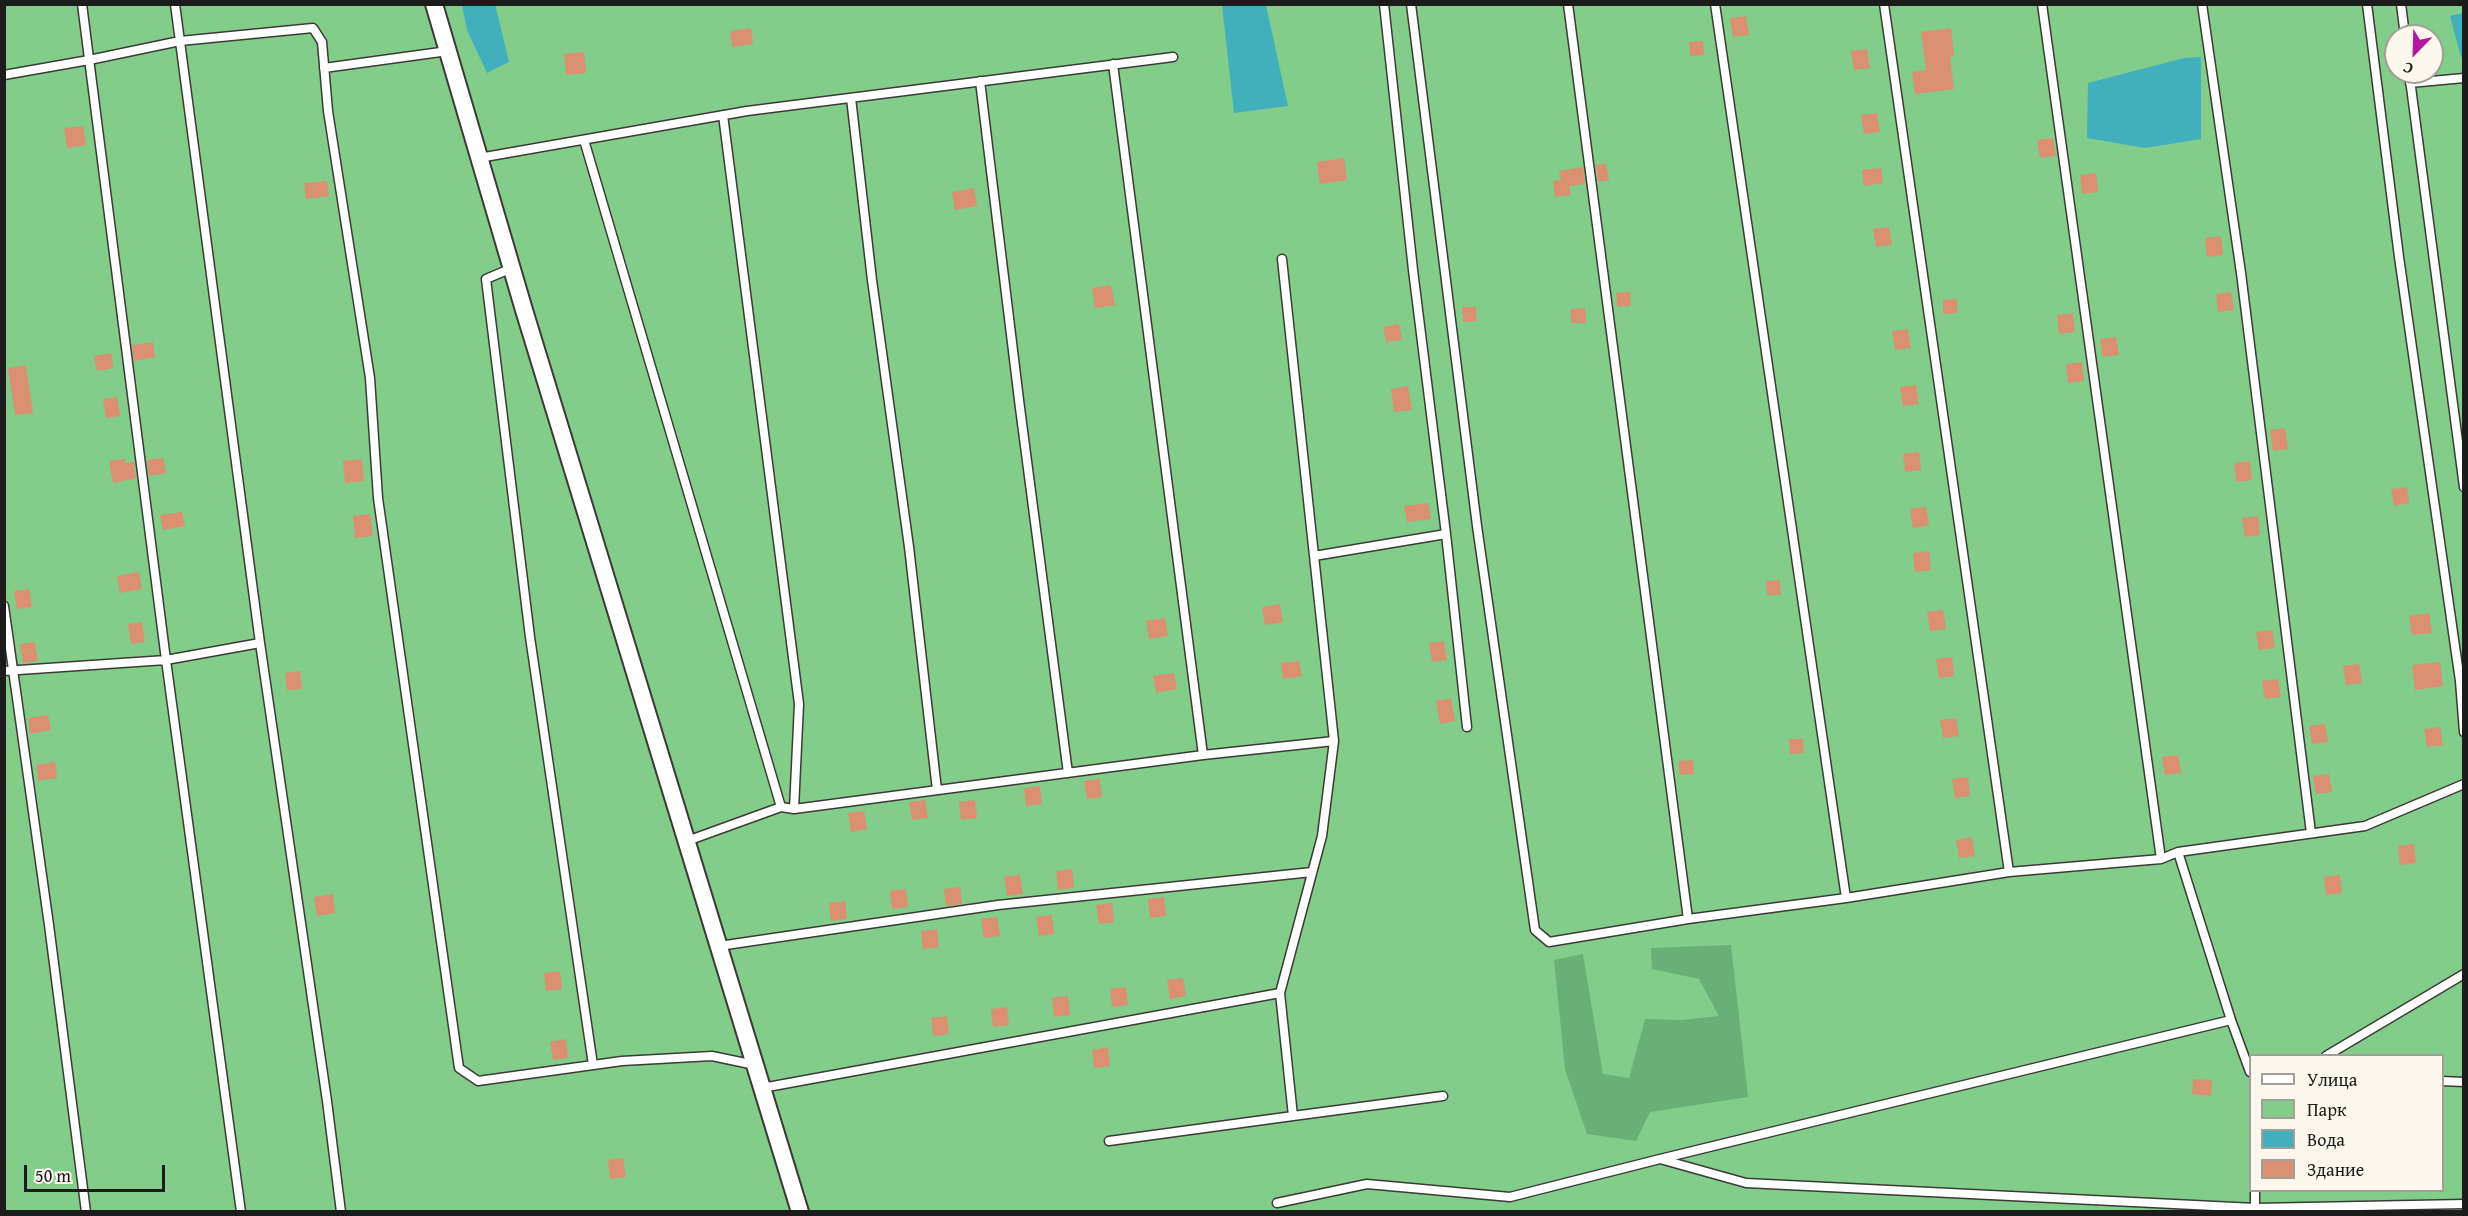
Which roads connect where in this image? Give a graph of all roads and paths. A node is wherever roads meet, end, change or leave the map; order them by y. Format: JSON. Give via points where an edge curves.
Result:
{"nodes":[{"id":1,"x":82,"y":4,"type":"edge"},
{"id":2,"x":175,"y":4,"type":"edge"},
{"id":3,"x":434,"y":4,"type":"edge"},
{"id":4,"x":1384,"y":4,"type":"edge"},
{"id":5,"x":1411,"y":4,"type":"edge"},
{"id":6,"x":1568,"y":4,"type":"edge"},
{"id":7,"x":1715,"y":4,"type":"edge"},
{"id":8,"x":1884,"y":4,"type":"edge"},
{"id":9,"x":2042,"y":4,"type":"edge"},
{"id":10,"x":2202,"y":4,"type":"edge"},
{"id":11,"x":2367,"y":4,"type":"edge"},
{"id":12,"x":2401,"y":4,"type":"edge"},
{"id":13,"x":2404,"y":24,"type":"edge"},
{"id":14,"x":180,"y":41,"type":"junction"},
{"id":15,"x":448,"y":51,"type":"junction"},
{"id":16,"x":1173,"y":57,"type":"dead end"},
{"id":17,"x":89,"y":60,"type":"junction"},
{"id":18,"x":1113,"y":64,"type":"junction"},
{"id":19,"x":324,"y":68,"type":"junction"},
{"id":20,"x":4,"y":75,"type":"edge"},
{"id":21,"x":2463,"y":78,"type":"edge"},
{"id":22,"x":2444,"y":80,"type":"edge"},
{"id":23,"x":980,"y":81,"type":"junction"},
{"id":24,"x":2410,"y":84,"type":"edge"},
{"id":25,"x":851,"y":98,"type":"junction"},
{"id":26,"x":723,"y":115,"type":"junction"},
{"id":27,"x":584,"y":140,"type":"junction"},
{"id":28,"x":479,"y":158,"type":"junction"},
{"id":29,"x":1282,"y":259,"type":"dead end"},
{"id":30,"x":512,"y":268,"type":"junction"},
{"id":31,"x":2463,"y":487,"type":"edge"},
{"id":32,"x":1446,"y":534,"type":"junction"},
{"id":33,"x":1314,"y":556,"type":"junction"},
{"id":34,"x":4,"y":606,"type":"edge"},
{"id":35,"x":260,"y":643,"type":"junction"},
{"id":36,"x":166,"y":660,"type":"junction"},
{"id":37,"x":8,"y":670,"type":"edge"},
{"id":38,"x":1467,"y":727,"type":"dead end"},
{"id":39,"x":2463,"y":732,"type":"edge"},
{"id":40,"x":1334,"y":741,"type":"junction"},
{"id":41,"x":1203,"y":755,"type":"junction"},
{"id":42,"x":1068,"y":773,"type":"junction"},
{"id":43,"x":2463,"y":784,"type":"edge"},
{"id":44,"x":937,"y":790,"type":"junction"},
{"id":45,"x":781,"y":807,"type":"junction"},
{"id":46,"x":794,"y":809,"type":"junction"},
{"id":47,"x":2311,"y":834,"type":"junction"},
{"id":48,"x":687,"y":841,"type":"junction"},
{"id":49,"x":2178,"y":852,"type":"junction"},
{"id":50,"x":2161,"y":860,"type":"junction"},
{"id":51,"x":1312,"y":872,"type":"junction"},
{"id":52,"x":2009,"y":872,"type":"junction"},
{"id":53,"x":1846,"y":898,"type":"junction"},
{"id":54,"x":1688,"y":919,"type":"junction"},
{"id":55,"x":719,"y":946,"type":"junction"},
{"id":56,"x":2463,"y":974,"type":"edge"},
{"id":57,"x":1280,"y":993,"type":"junction"},
{"id":58,"x":2231,"y":1020,"type":"junction"},
{"id":59,"x":2329,"y":1054,"type":"edge"},
{"id":60,"x":593,"y":1065,"type":"junction"},
{"id":61,"x":755,"y":1065,"type":"junction"},
{"id":62,"x":2249,"y":1069,"type":"edge"},
{"id":63,"x":2444,"y":1081,"type":"edge"},
{"id":64,"x":2463,"y":1082,"type":"edge"},
{"id":65,"x":762,"y":1088,"type":"junction"},
{"id":66,"x":1443,"y":1096,"type":"dead end"},
{"id":67,"x":1293,"y":1116,"type":"junction"},
{"id":68,"x":1109,"y":1141,"type":"dead end"},
{"id":69,"x":1660,"y":1159,"type":"junction"},
{"id":70,"x":2255,"y":1192,"type":"edge"},
{"id":71,"x":1277,"y":1203,"type":"dead end"},
{"id":72,"x":2463,"y":1204,"type":"edge"},
{"id":73,"x":2255,"y":1210,"type":"edge"},
{"id":74,"x":86,"y":1212,"type":"edge"},
{"id":75,"x":241,"y":1212,"type":"edge"},
{"id":76,"x":341,"y":1212,"type":"edge"},
{"id":77,"x":800,"y":1212,"type":"edge"}],
"edges":[{"from":1,"to":17,"type":"lane"},
{"from":2,"to":14,"type":"lane"},
{"from":3,"to":15,"type":"street"},
{"from":4,"to":32,"type":"lane"},
{"from":5,"to":54,"type":"lane","via":[[1477,526],[1535,930],[1549,942]]},
{"from":6,"to":54,"type":"lane"},
{"from":7,"to":53,"type":"lane"},
{"from":8,"to":52,"type":"lane"},
{"from":9,"to":50,"type":"lane"},
{"from":10,"to":47,"type":"lane","via":[[2241,273]]},
{"from":11,"to":39,"type":"lane","via":[[2460,681]]},
{"from":12,"to":13,"type":"lane"},
{"from":14,"to":17,"type":"lane"},
{"from":14,"to":19,"type":"lane","via":[[313,28],[322,42]]},
{"from":14,"to":35,"type":"lane"},
{"from":15,"to":19,"type":"lane"},
{"from":15,"to":28,"type":"street"},
{"from":16,"to":18,"type":"lane"},
{"from":17,"to":20,"type":"lane"},
{"from":17,"to":36,"type":"lane"},
{"from":18,"to":23,"type":"lane"},
{"from":18,"to":41,"type":"lane"},
{"from":19,"to":60,"type":"lane","via":[[370,378],[378,498],[459,1068],[478,1081]]},
{"from":21,"to":22,"type":"lane"},
{"from":23,"to":25,"type":"lane"},
{"from":23,"to":42,"type":"lane"},
{"from":24,"to":31,"type":"lane"},
{"from":25,"to":26,"type":"lane"},
{"from":25,"to":44,"type":"lane"},
{"from":26,"to":27,"type":"lane"},
{"from":26,"to":46,"type":"lane","via":[[799,704]]},
{"from":27,"to":28,"type":"lane"},
{"from":27,"to":45,"type":"lane"},
{"from":28,"to":30,"type":"street"},
{"from":29,"to":33,"type":"lane"},
{"from":30,"to":48,"type":"street"},
{"from":30,"to":60,"type":"lane","via":[[486,279],[529,625]]},
{"from":32,"to":33,"type":"lane"},
{"from":32,"to":38,"type":"lane"},
{"from":33,"to":40,"type":"lane"},
{"from":34,"to":37,"type":"lane"},
{"from":35,"to":36,"type":"lane"},
{"from":35,"to":76,"type":"lane"},
{"from":36,"to":37,"type":"lane"},
{"from":36,"to":75,"type":"lane"},
{"from":37,"to":74,"type":"lane","via":[[49,925]]},
{"from":40,"to":41,"type":"lane"},
{"from":40,"to":51,"type":"lane","via":[[1322,837]]},
{"from":41,"to":42,"type":"lane"},
{"from":42,"to":44,"type":"lane"},
{"from":43,"to":47,"type":"lane","via":[[2365,826]]},
{"from":44,"to":46,"type":"lane"},
{"from":45,"to":46,"type":"lane"},
{"from":45,"to":48,"type":"lane"},
{"from":47,"to":49,"type":"lane"},
{"from":48,"to":55,"type":"street"},
{"from":49,"to":50,"type":"lane"},
{"from":49,"to":58,"type":"lane"},
{"from":50,"to":52,"type":"lane"},
{"from":51,"to":55,"type":"lane","via":[[998,905]]},
{"from":51,"to":57,"type":"lane"},
{"from":52,"to":53,"type":"lane"},
{"from":53,"to":54,"type":"lane"},
{"from":55,"to":61,"type":"street"},
{"from":56,"to":59,"type":"lane"},
{"from":57,"to":65,"type":"lane"},
{"from":57,"to":67,"type":"lane"},
{"from":58,"to":62,"type":"lane"},
{"from":58,"to":69,"type":"lane"},
{"from":60,"to":61,"type":"lane","via":[[712,1056]]},
{"from":61,"to":65,"type":"street"},
{"from":63,"to":64,"type":"lane"},
{"from":65,"to":77,"type":"street"},
{"from":66,"to":67,"type":"lane"},
{"from":67,"to":68,"type":"lane"},
{"from":69,"to":71,"type":"lane","via":[[1510,1197],[1367,1184]]},
{"from":69,"to":73,"type":"lane","via":[[1746,1183]]},
{"from":70,"to":73,"type":"lane"},
{"from":72,"to":73,"type":"lane"}]}
